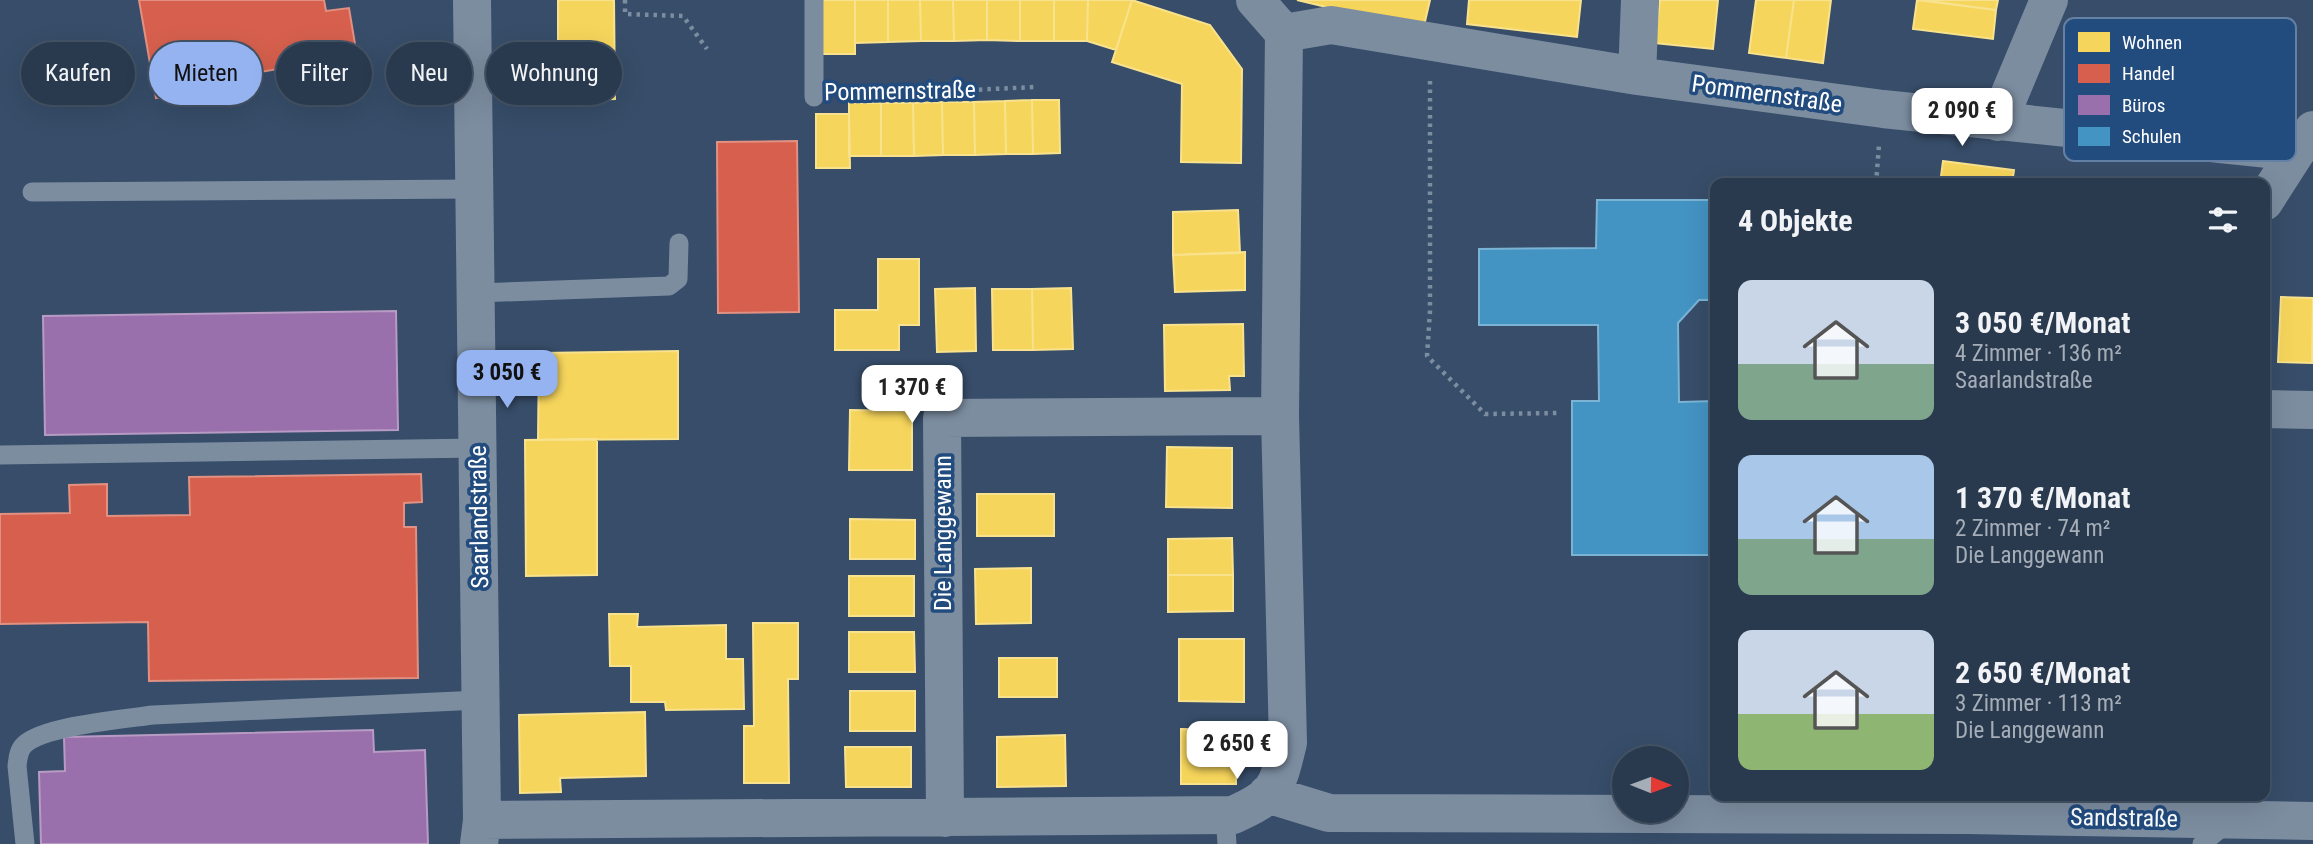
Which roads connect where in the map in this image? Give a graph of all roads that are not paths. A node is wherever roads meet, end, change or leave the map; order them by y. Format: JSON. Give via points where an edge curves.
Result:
{"nodes":[{"id":1,"x":472,"y":0,"type":"edge"},
{"id":2,"x":814,"y":0,"type":"edge"},
{"id":3,"x":1255,"y":0,"type":"edge"},
{"id":4,"x":1640,"y":0,"type":"edge"},
{"id":5,"x":2049,"y":0,"type":"edge"},
{"id":6,"x":1284,"y":33,"type":"junction"},
{"id":7,"x":1637,"y":76,"type":"junction"},
{"id":8,"x":814,"y":97,"type":"road end"},
{"id":9,"x":1998,"y":122,"type":"junction"},
{"id":10,"x":2064,"y":126,"type":"edge"},
{"id":11,"x":2291,"y":161,"type":"edge"},
{"id":12,"x":475,"y":189,"type":"junction"},
{"id":13,"x":32,"y":192,"type":"dead end"},
{"id":14,"x":2270,"y":193,"type":"edge"},
{"id":15,"x":679,"y":243,"type":"dead end"},
{"id":16,"x":477,"y":293,"type":"junction"},
{"id":17,"x":2270,"y":408,"type":"edge"},
{"id":18,"x":2313,"y":410,"type":"edge"},
{"id":19,"x":1280,"y":416,"type":"junction"},
{"id":20,"x":478,"y":448,"type":"junction"},
{"id":21,"x":0,"y":455,"type":"edge"},
{"id":22,"x":481,"y":700,"type":"junction"},
{"id":23,"x":1267,"y":794,"type":"junction"},
{"id":24,"x":2313,"y":821,"type":"edge"},
{"id":25,"x":945,"y":825,"type":"junction"},
{"id":26,"x":2223,"y":826,"type":"edge"},
{"id":27,"x":1226,"y":830,"type":"edge"},
{"id":28,"x":481,"y":832,"type":"edge"},
{"id":29,"x":25,"y":844,"type":"edge"}],
"edges":[{"from":1,"to":12,"type":"street","name":"Saarlandstraße"},
{"from":2,"to":8,"type":"lane","name":"Pommernstraße"},
{"from":3,"to":6,"type":"street"},
{"from":4,"to":7,"type":"street"},
{"from":5,"to":9,"type":"street"},
{"from":6,"to":7,"type":"street","name":"Pommernstraße","via":[[1331,25]]},
{"from":6,"to":19,"type":"street"},
{"from":7,"to":9,"type":"street","name":"Pommernstraße"},
{"from":9,"to":10,"type":"street","name":"Pommernstraße"},
{"from":11,"to":14,"type":"street"},
{"from":12,"to":13,"type":"lane"},
{"from":12,"to":16,"type":"street","name":"Saarlandstraße"},
{"from":15,"to":16,"type":"lane","via":[[678,279],[669,286]]},
{"from":16,"to":20,"type":"street","name":"Saarlandstraße"},
{"from":17,"to":18,"type":"street"},
{"from":19,"to":23,"type":"street","via":[[1288,743],[1278,783]]},
{"from":19,"to":25,"type":"street","name":"Die Langgewann","via":[[942,418]]},
{"from":20,"to":21,"type":"lane"},
{"from":20,"to":22,"type":"street","name":"Saarlandstraße"},
{"from":22,"to":28,"type":"street","name":"Saarlandstraße"},
{"from":22,"to":29,"type":"lane","via":[[153,715],[52,732],[24,745],[18,755]]},
{"from":23,"to":26,"type":"street","name":"Sandstraße","via":[[1329,813],[1490,818],[1967,815]]},
{"from":23,"to":27,"type":"street","via":[[1259,804],[1233,815]]},
{"from":24,"to":26,"type":"street","name":"Sandstraße"},
{"from":25,"to":27,"type":"street"},
{"from":25,"to":28,"type":"street"}]}
